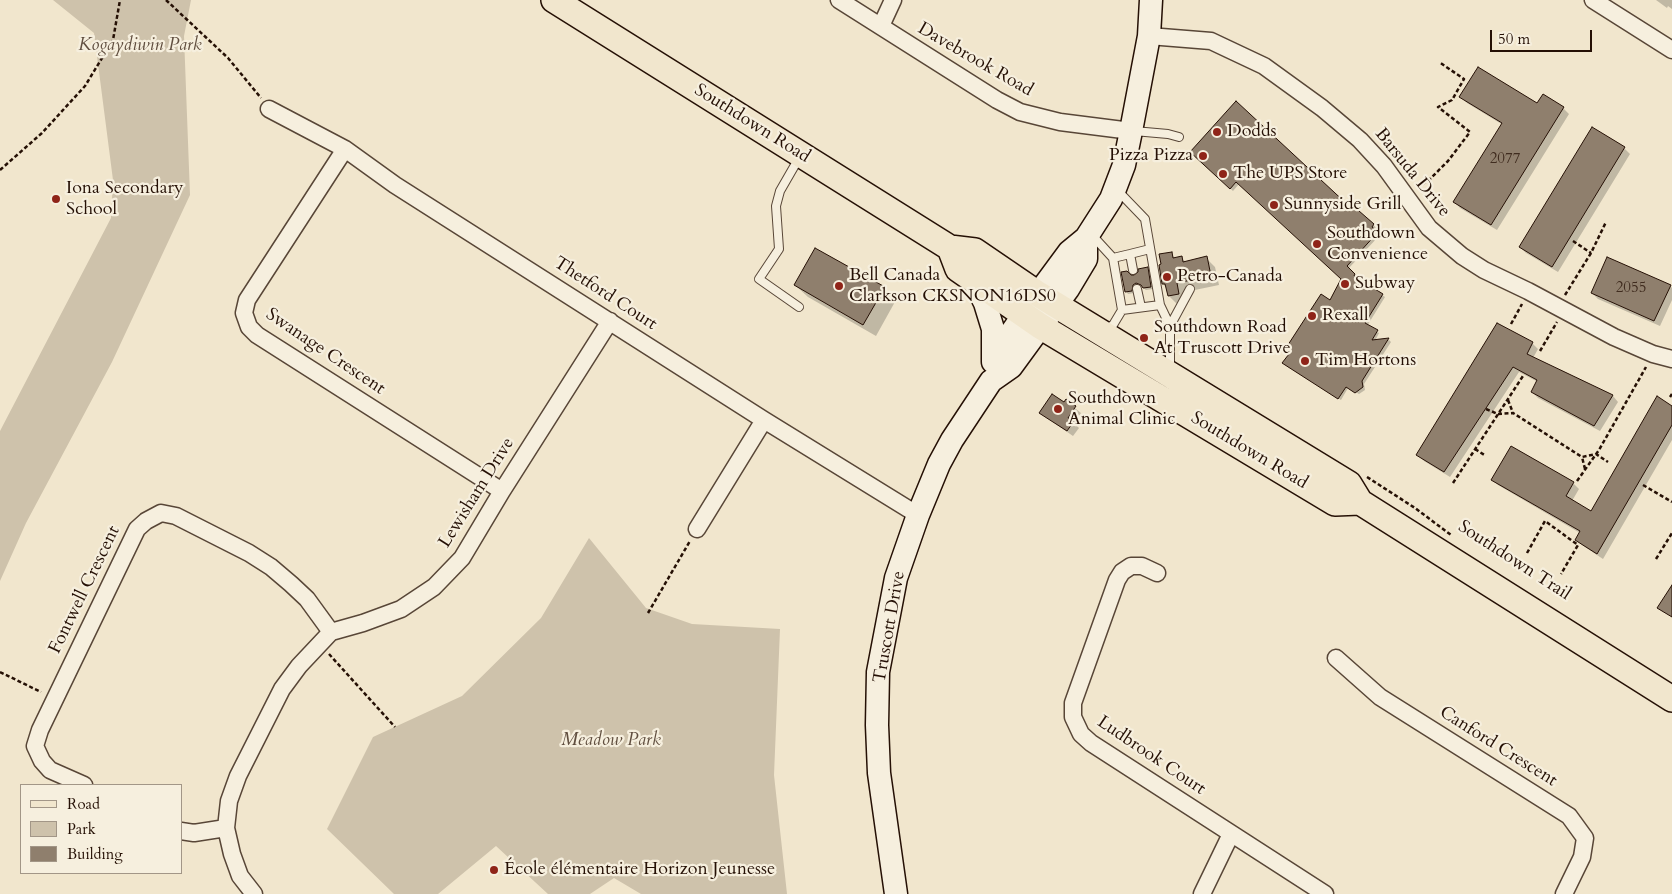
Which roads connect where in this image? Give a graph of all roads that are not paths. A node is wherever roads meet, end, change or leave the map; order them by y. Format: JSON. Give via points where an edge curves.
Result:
{"nodes":[{"id":1,"x":554,"y":0,"type":"edge"},
{"id":2,"x":839,"y":0,"type":"edge"},
{"id":3,"x":893,"y":0,"type":"edge"},
{"id":4,"x":1151,"y":0,"type":"edge"},
{"id":5,"x":1594,"y":0,"type":"edge"},
{"id":6,"x":881,"y":26,"type":"junction"},
{"id":7,"x":1149,"y":36,"type":"junction"},
{"id":8,"x":1672,"y":50,"type":"edge"},
{"id":9,"x":270,"y":108,"type":"road end"},
{"id":10,"x":1131,"y":131,"type":"junction"},
{"id":11,"x":1179,"y":136,"type":"dead end"},
{"id":12,"x":345,"y":149,"type":"junction"},
{"id":13,"x":801,"y":154,"type":"junction"},
{"id":14,"x":1115,"y":188,"type":"junction"},
{"id":15,"x":1088,"y":235,"type":"junction"},
{"id":16,"x":950,"y":248,"type":"junction"},
{"id":17,"x":1150,"y":249,"type":"junction"},
{"id":18,"x":1130,"y":254,"type":"junction"},
{"id":19,"x":1113,"y":258,"type":"junction"},
{"id":20,"x":1134,"y":270,"type":"dead end"},
{"id":21,"x":973,"y":279,"type":"junction"},
{"id":22,"x":1137,"y":289,"type":"dead end"},
{"id":23,"x":1190,"y":289,"type":"dead end"},
{"id":24,"x":1047,"y":300,"type":"junction"},
{"id":25,"x":1160,"y":305,"type":"junction"},
{"id":26,"x":799,"y":307,"type":"dead end"},
{"id":27,"x":1141,"y":307,"type":"junction"},
{"id":28,"x":1122,"y":310,"type":"junction"},
{"id":29,"x":1032,"y":320,"type":"junction"},
{"id":30,"x":610,"y":321,"type":"junction"},
{"id":31,"x":1170,"y":326,"type":"junction"},
{"id":32,"x":1101,"y":331,"type":"junction"},
{"id":33,"x":1672,"y":359,"type":"edge"},
{"id":34,"x":992,"y":370,"type":"junction"},
{"id":35,"x":1170,"y":374,"type":"junction"},
{"id":36,"x":764,"y":420,"type":"junction"},
{"id":37,"x":502,"y":491,"type":"junction"},
{"id":38,"x":1360,"y":502,"type":"junction"},
{"id":39,"x":918,"y":515,"type":"junction"},
{"id":40,"x":697,"y":529,"type":"road end"},
{"id":41,"x":1157,"y":573,"type":"dead end"},
{"id":42,"x":326,"y":638,"type":"junction"},
{"id":43,"x":1336,"y":658,"type":"dead end"},
{"id":44,"x":1672,"y":699,"type":"edge"},
{"id":45,"x":82,"y":784,"type":"edge"},
{"id":46,"x":226,"y":828,"type":"junction"},
{"id":47,"x":182,"y":831,"type":"edge"},
{"id":48,"x":1231,"y":834,"type":"junction"},
{"id":49,"x":254,"y":894,"type":"edge"},
{"id":50,"x":896,"y":894,"type":"edge"},
{"id":51,"x":1202,"y":894,"type":"edge"},
{"id":52,"x":1325,"y":894,"type":"edge"},
{"id":53,"x":1564,"y":894,"type":"edge"}],
"edges":[{"from":1,"to":13,"type":"main road","name":"Southdown Road"},
{"from":2,"to":6,"type":"street","name":"Davebrook Road"},
{"from":3,"to":6,"type":"street"},
{"from":4,"to":7,"type":"street","name":"Truscott Drive"},
{"from":5,"to":8,"type":"street"},
{"from":6,"to":10,"type":"street","name":"Davebrook Road","via":[[1020,112],[1060,122]]},
{"from":7,"to":10,"type":"street","name":"Truscott Drive"},
{"from":7,"to":33,"type":"street","name":"Barsuda Drive","via":[[1211,41],[1264,66],[1360,140],[1384,166],[1429,228],[1462,256],[1614,337]]},
{"from":9,"to":12,"type":"street","name":"Thetford Court"},
{"from":10,"to":11,"type":"lane"},
{"from":10,"to":14,"type":"street","name":"Truscott Drive"},
{"from":12,"to":30,"type":"street","name":"Thetford Court"},
{"from":12,"to":37,"type":"street","name":"Swanage Crescent","via":[[247,300],[244,313],[249,327],[257,336]]},
{"from":13,"to":16,"type":"main road","name":"Southdown Road"},
{"from":13,"to":26,"type":"lane","via":[[780,191],[776,206],[779,249],[759,280]]},
{"from":14,"to":15,"type":"street","name":"Truscott Drive"},
{"from":14,"to":17,"type":"lane","via":[[1144,219]]},
{"from":15,"to":19,"type":"lane"},
{"from":15,"to":24,"type":"street","name":"Truscott Drive","via":[[1069,252]]},
{"from":16,"to":21,"type":"main road","name":"Southdown Road","via":[[958,269]]},
{"from":16,"to":24,"type":"main road","name":"Southdown Road","via":[[975,251]]},
{"from":17,"to":18,"type":"lane"},
{"from":17,"to":25,"type":"lane"},
{"from":18,"to":19,"type":"lane"},
{"from":18,"to":20,"type":"lane"},
{"from":19,"to":28,"type":"lane"},
{"from":21,"to":29,"type":"main road","name":"Southdown Road"},
{"from":21,"to":34,"type":"street","via":[[993,329]]},
{"from":22,"to":27,"type":"lane"},
{"from":23,"to":31,"type":"lane"},
{"from":24,"to":29,"type":"street","name":"Truscott Drive"},
{"from":24,"to":32,"type":"main road","name":"Southdown Road"},
{"from":25,"to":27,"type":"lane"},
{"from":25,"to":31,"type":"lane"},
{"from":27,"to":28,"type":"lane"},
{"from":28,"to":32,"type":"lane","via":[[1113,325]]},
{"from":29,"to":34,"type":"street","name":"Truscott Drive"},
{"from":29,"to":38,"type":"main road","name":"Southdown Road","via":[[1335,503]]},
{"from":30,"to":36,"type":"street","name":"Thetford Court"},
{"from":30,"to":37,"type":"street","name":"Lewisham Drive"},
{"from":31,"to":35,"type":"lane"},
{"from":32,"to":35,"type":"main road","name":"Southdown Road"},
{"from":34,"to":39,"type":"street","name":"Truscott Drive","via":[[939,464]]},
{"from":35,"to":38,"type":"main road","name":"Southdown Road","via":[[1349,484]]},
{"from":36,"to":39,"type":"street","name":"Thetford Court"},
{"from":36,"to":40,"type":"street"},
{"from":37,"to":42,"type":"street","name":"Lewisham Drive","via":[[462,558],[434,587],[401,608]]},
{"from":38,"to":44,"type":"main road","name":"Southdown Road"},
{"from":39,"to":50,"type":"street","name":"Truscott Drive","via":[[896,578],[878,672],[879,773]]},
{"from":41,"to":48,"type":"street","name":"Ludbrook Court","via":[[1142,566],[1131,566],[1117,580],[1073,703],[1074,718],[1081,734],[1091,743]]},
{"from":42,"to":45,"type":"street","name":"Fontwell Crescent","via":[[307,599],[271,567],[176,516],[161,513],[146,521],[137,529],[35,746],[50,770]]},
{"from":42,"to":46,"type":"street","name":"Lewisham Drive","via":[[298,666],[282,689],[238,776],[229,800]]},
{"from":43,"to":53,"type":"street","name":"Canford Crescent","via":[[1380,697],[1569,816],[1585,838],[1582,857]]},
{"from":46,"to":47,"type":"street","via":[[194,833]]},
{"from":46,"to":49,"type":"street","name":"Lewisham Drive","via":[[240,876]]},
{"from":48,"to":51,"type":"street"},
{"from":48,"to":52,"type":"street","name":"Ludbrook Court"}]}
